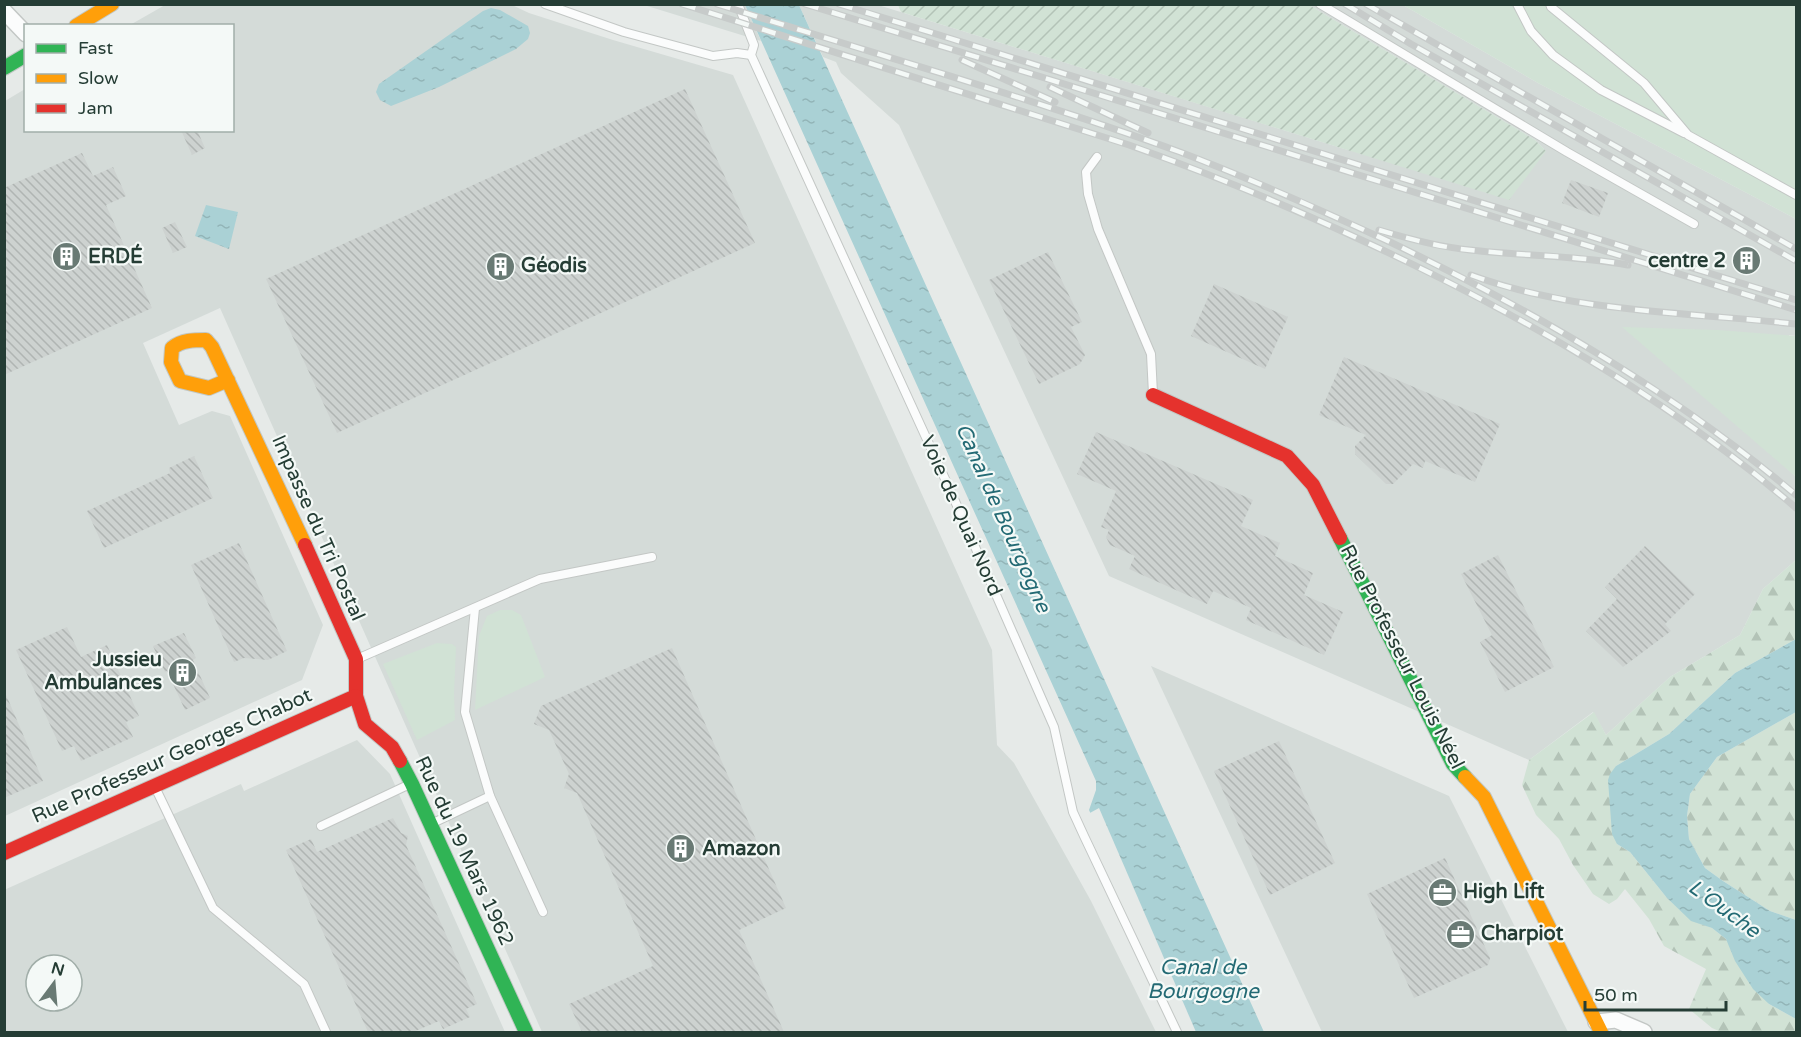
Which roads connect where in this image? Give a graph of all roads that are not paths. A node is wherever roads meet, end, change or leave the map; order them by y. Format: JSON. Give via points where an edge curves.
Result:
{"nodes":[{"id":1,"x":112,"y":4,"type":"edge"},
{"id":2,"x":545,"y":4,"type":"edge"},
{"id":3,"x":738,"y":4,"type":"edge"},
{"id":4,"x":1320,"y":4,"type":"edge"},
{"id":5,"x":1517,"y":4,"type":"edge"},
{"id":6,"x":1550,"y":4,"type":"edge"},
{"id":7,"x":4,"y":11,"type":"edge"},
{"id":8,"x":79,"y":24,"type":"edge"},
{"id":9,"x":24,"y":32,"type":"edge"},
{"id":10,"x":751,"y":55,"type":"junction"},
{"id":11,"x":24,"y":56,"type":"edge"},
{"id":12,"x":4,"y":68,"type":"edge"},
{"id":13,"x":1688,"y":135,"type":"junction"},
{"id":14,"x":1097,"y":157,"type":"dead end"},
{"id":15,"x":1797,"y":195,"type":"edge"},
{"id":16,"x":1694,"y":224,"type":"dead end"},
{"id":17,"x":228,"y":380,"type":"dead end"},
{"id":18,"x":1153,"y":395,"type":"joint"},
{"id":19,"x":652,"y":557,"type":"dead end"},
{"id":20,"x":475,"y":608,"type":"junction"},
{"id":21,"x":356,"y":659,"type":"junction"},
{"id":22,"x":356,"y":696,"type":"junction"},
{"id":23,"x":412,"y":783,"type":"junction"},
{"id":24,"x":155,"y":785,"type":"junction"},
{"id":25,"x":490,"y":796,"type":"junction"},
{"id":26,"x":431,"y":824,"type":"junction"},
{"id":27,"x":321,"y":826,"type":"dead end"},
{"id":28,"x":4,"y":853,"type":"edge"},
{"id":29,"x":543,"y":912,"type":"dead end"},
{"id":30,"x":1599,"y":1027,"type":"edge"},
{"id":31,"x":326,"y":1032,"type":"edge"},
{"id":32,"x":524,"y":1032,"type":"edge"},
{"id":33,"x":1177,"y":1032,"type":"edge"},
{"id":34,"x":1644,"y":1032,"type":"edge"}],
"edges":[{"from":1,"to":8,"type":"street"},
{"from":2,"to":10,"type":"lane","via":[[624,32],[713,56]]},
{"from":3,"to":10,"type":"lane","name":"Voie de Quai Nord","via":[[754,45]]},
{"from":4,"to":16,"type":"lane"},
{"from":5,"to":13,"type":"lane","via":[[1531,31],[1553,55],[1601,90]]},
{"from":6,"to":13,"type":"lane","via":[[1644,83]]},
{"from":7,"to":9,"type":"street"},
{"from":10,"to":33,"type":"lane","name":"Voie de Quai Nord","via":[[1040,694],[1054,727],[1074,812]]},
{"from":11,"to":12,"type":"street"},
{"from":13,"to":15,"type":"lane"},
{"from":14,"to":18,"type":"lane","via":[[1086,172],[1088,194],[1101,238],[1151,354]]},
{"from":17,"to":21,"type":"street","name":"Impasse du Tri Postal"},
{"from":18,"to":30,"type":"street","name":"Rue Professeur Louis Néel","via":[[1287,456],[1313,485],[1453,764],[1484,797]]},
{"from":19,"to":20,"type":"lane","via":[[540,579]]},
{"from":20,"to":21,"type":"lane"},
{"from":20,"to":25,"type":"lane","via":[[465,712]]},
{"from":21,"to":22,"type":"street","name":"Impasse du Tri Postal"},
{"from":22,"to":23,"type":"street","name":"Rue du 19 Mars 1962","via":[[365,724],[392,747]]},
{"from":22,"to":24,"type":"street","name":"Rue Professeur Georges Chabot"},
{"from":23,"to":26,"type":"street","name":"Rue du 19 Mars 1962"},
{"from":23,"to":27,"type":"lane"},
{"from":24,"to":28,"type":"street","name":"Rue Professeur Georges Chabot"},
{"from":24,"to":31,"type":"lane","via":[[213,908],[304,984]]},
{"from":25,"to":26,"type":"lane"},
{"from":25,"to":29,"type":"lane"},
{"from":26,"to":32,"type":"street","name":"Rue du 19 Mars 1962"},
{"from":30,"to":34,"type":"street","name":"Rue Professeur Louis Néel","via":[[1616,1020]]}]}
